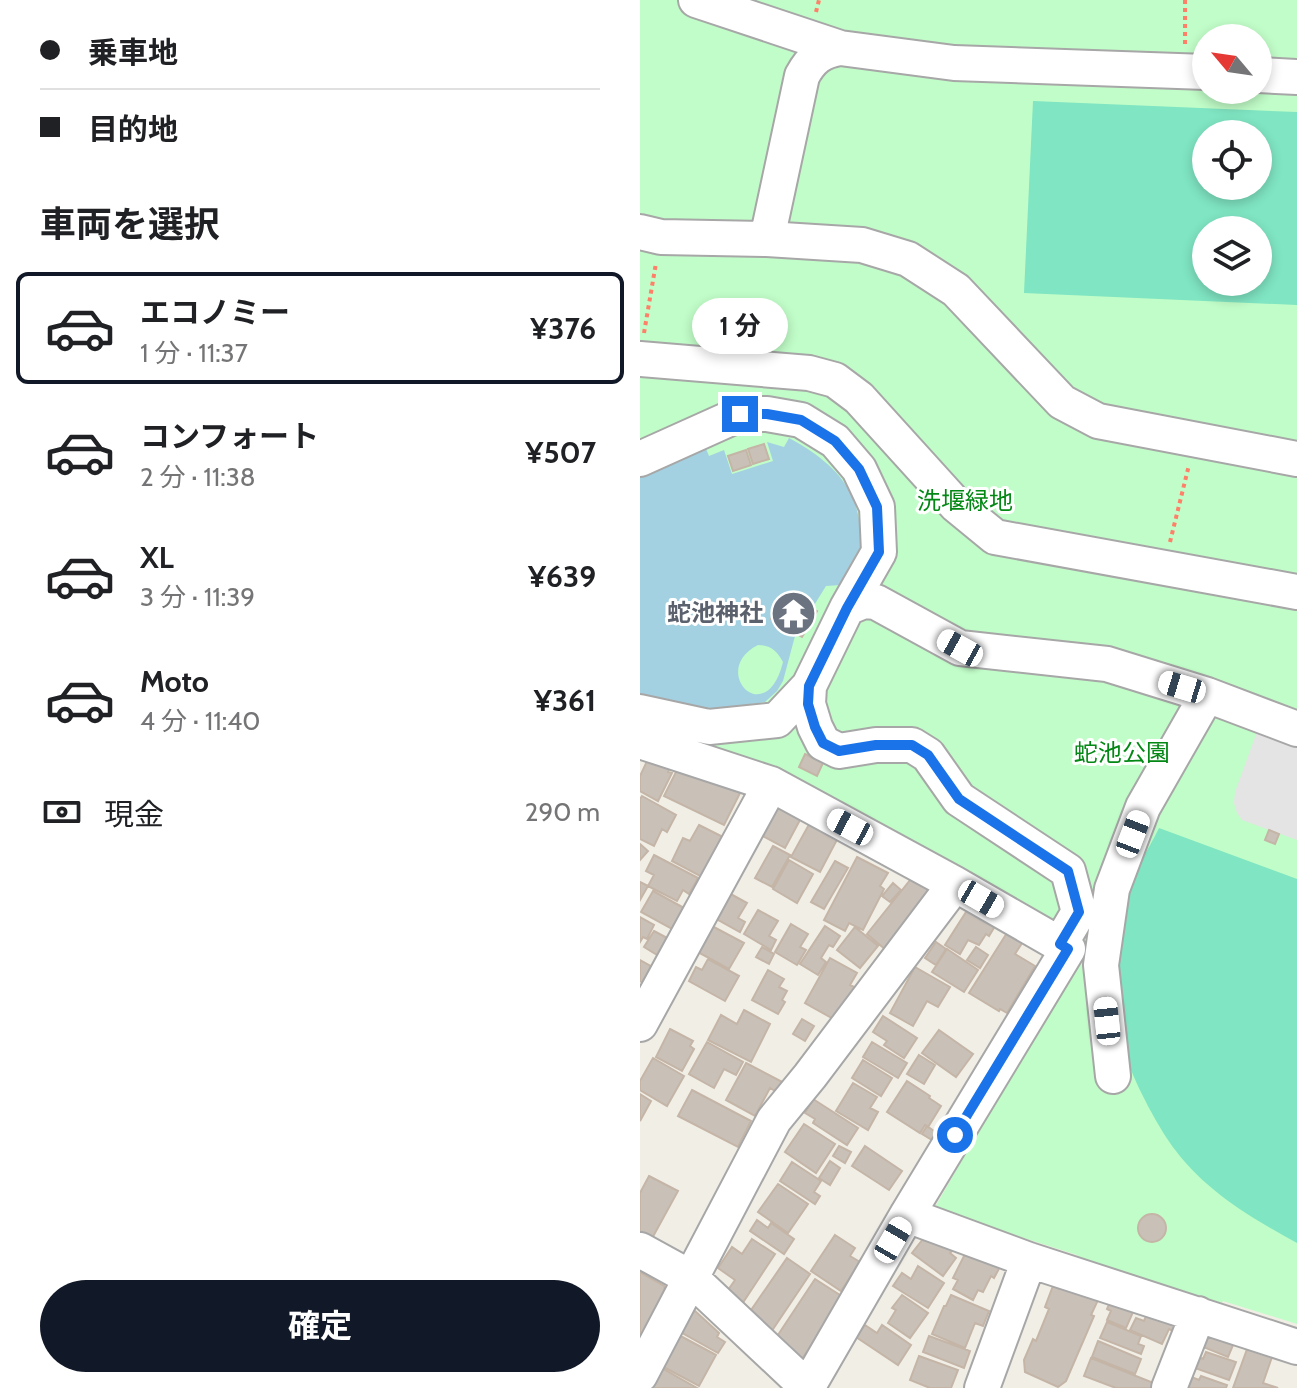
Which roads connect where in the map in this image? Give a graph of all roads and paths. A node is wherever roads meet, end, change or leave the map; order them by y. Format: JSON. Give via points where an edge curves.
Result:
{"nodes":[{"id":1,"x":696,"y":0,"type":"edge"},
{"id":2,"x":1185,"y":0,"type":"edge"},
{"id":3,"x":1192,"y":46,"type":"edge"},
{"id":4,"x":840,"y":48,"type":"junction"},
{"id":5,"x":1192,"y":72,"type":"edge"},
{"id":6,"x":1272,"y":76,"type":"edge"},
{"id":7,"x":1297,"y":77,"type":"edge"},
{"id":8,"x":650,"y":235,"type":"edge"},
{"id":9,"x":767,"y":239,"type":"junction"},
{"id":10,"x":640,"y":359,"type":"edge"},
{"id":11,"x":1195,"y":439,"type":"junction"},
{"id":12,"x":640,"y":459,"type":"edge"},
{"id":13,"x":1297,"y":459,"type":"edge"},
{"id":14,"x":1164,"y":567,"type":"junction"},
{"id":15,"x":1297,"y":592,"type":"edge"},
{"id":16,"x":847,"y":608,"type":"junction"},
{"id":17,"x":809,"y":686,"type":"junction"},
{"id":18,"x":1207,"y":695,"type":"junction"},
{"id":19,"x":640,"y":712,"type":"edge"},
{"id":20,"x":1297,"y":729,"type":"edge"},
{"id":21,"x":640,"y":741,"type":"edge"},
{"id":22,"x":771,"y":784,"type":"junction"},
{"id":23,"x":955,"y":884,"type":"junction"},
{"id":24,"x":1112,"y":889,"type":"junction"},
{"id":25,"x":1074,"y":892,"type":"junction"},
{"id":26,"x":1060,"y":944,"type":"junction"},
{"id":27,"x":640,"y":1024,"type":"edge"},
{"id":28,"x":1113,"y":1076,"type":"dead end"},
{"id":29,"x":907,"y":1215,"type":"junction"},
{"id":30,"x":640,"y":1250,"type":"edge"},
{"id":31,"x":1029,"y":1260,"type":"junction"},
{"id":32,"x":691,"y":1278,"type":"junction"},
{"id":33,"x":1198,"y":1314,"type":"junction"},
{"id":34,"x":1297,"y":1347,"type":"edge"},
{"id":35,"x":640,"y":1375,"type":"edge"},
{"id":36,"x":808,"y":1388,"type":"edge"},
{"id":37,"x":982,"y":1388,"type":"edge"},
{"id":38,"x":1169,"y":1388,"type":"edge"}],
"edges":[{"from":1,"to":4,"type":"street"},
{"from":2,"to":3,"type":"path"},
{"from":4,"to":5,"type":"street","via":[[954,63]]},
{"from":4,"to":9,"type":"street","via":[[818,55],[802,76]]},
{"from":6,"to":7,"type":"street"},
{"from":8,"to":9,"type":"street"},
{"from":8,"to":10,"type":"path"},
{"from":9,"to":11,"type":"street","via":[[862,245],[908,259],[956,290],[1062,402],[1098,421]]},
{"from":10,"to":14,"type":"street","via":[[809,373],[835,380],[859,398],[956,505],[995,537]]},
{"from":11,"to":13,"type":"street"},
{"from":11,"to":14,"type":"path"},
{"from":12,"to":16,"type":"street","via":[[740,414],[801,420],[835,441],[859,469],[877,507],[879,552]]},
{"from":14,"to":15,"type":"street"},
{"from":16,"to":17,"type":"street"},
{"from":16,"to":18,"type":"street","via":[[876,602],[960,648],[1107,664]]},
{"from":17,"to":19,"type":"street","via":[[777,720],[709,727]]},
{"from":17,"to":25,"type":"street","via":[[808,704],[823,743],[839,751],[912,745],[928,755],[959,799],[1068,871]]},
{"from":18,"to":20,"type":"street"},
{"from":18,"to":24,"type":"street","via":[[1143,807]]},
{"from":21,"to":22,"type":"street"},
{"from":22,"to":23,"type":"street"},
{"from":22,"to":27,"type":"street"},
{"from":23,"to":26,"type":"street"},
{"from":23,"to":32,"type":"street","via":[[774,1120]]},
{"from":24,"to":25,"type":"street"},
{"from":24,"to":28,"type":"street","via":[[1101,965]]},
{"from":25,"to":26,"type":"street","via":[[1079,912]]},
{"from":26,"to":29,"type":"street","via":[[1068,949]]},
{"from":29,"to":31,"type":"street"},
{"from":29,"to":36,"type":"street"},
{"from":30,"to":32,"type":"street"},
{"from":31,"to":33,"type":"street"},
{"from":31,"to":37,"type":"street"},
{"from":32,"to":35,"type":"street"},
{"from":32,"to":36,"type":"street"},
{"from":33,"to":34,"type":"street"},
{"from":33,"to":38,"type":"street"}]}
